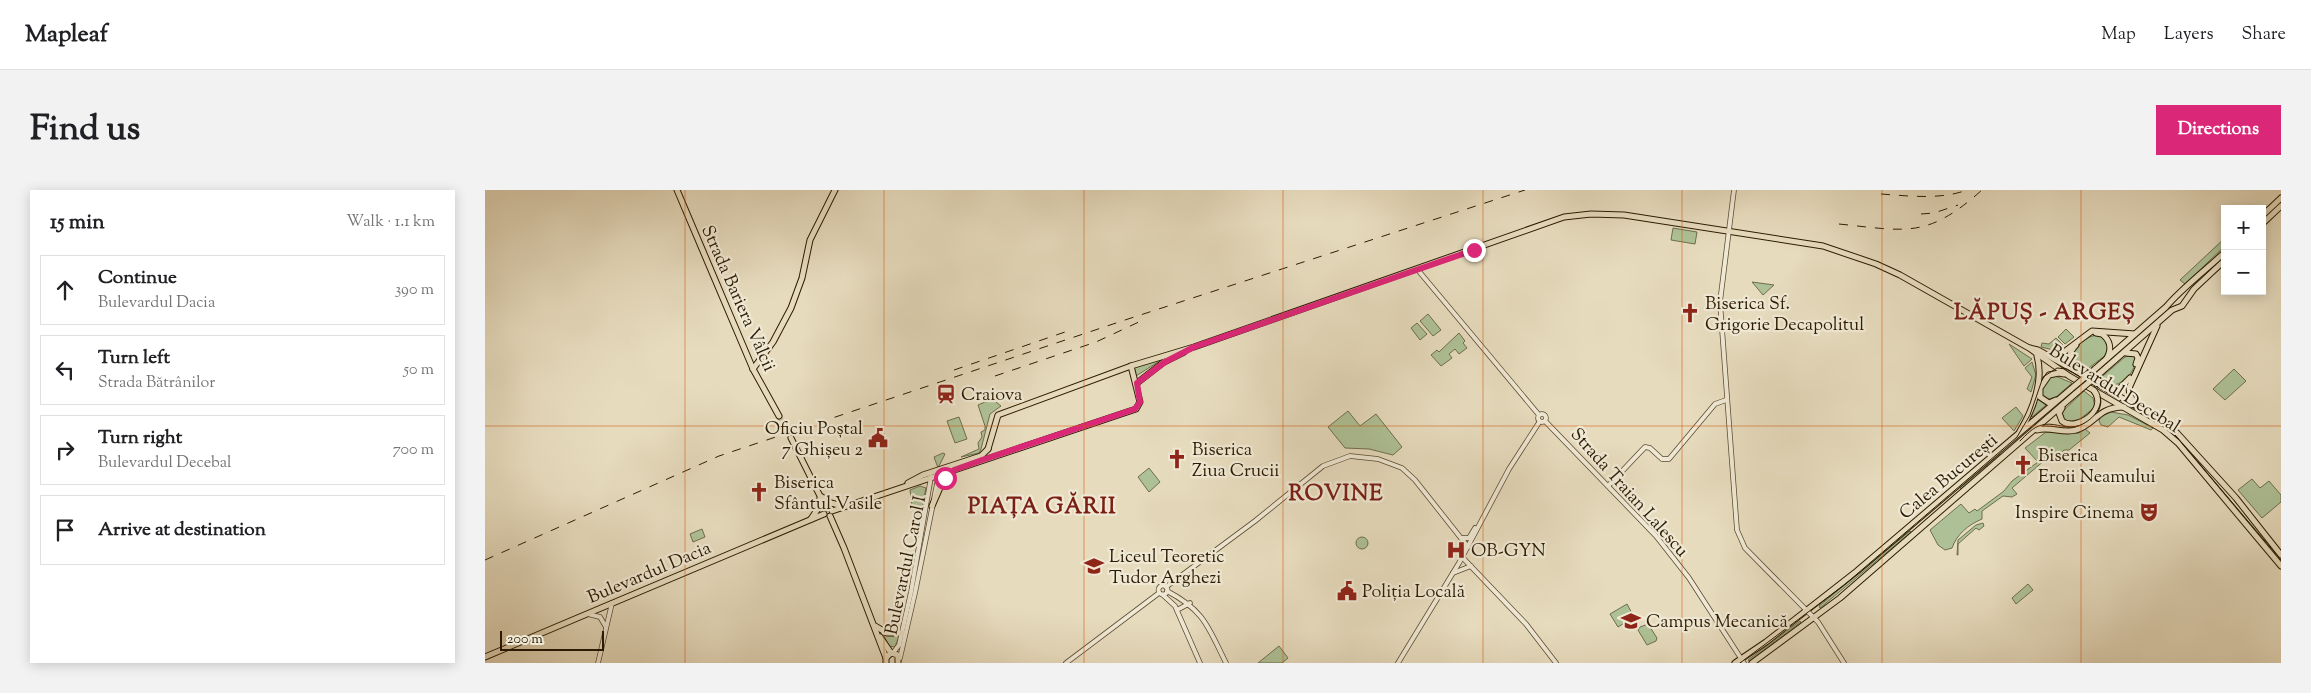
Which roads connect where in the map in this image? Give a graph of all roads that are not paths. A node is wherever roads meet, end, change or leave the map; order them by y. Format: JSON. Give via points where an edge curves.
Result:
{"nodes":[{"id":1,"x":677,"y":190,"type":"edge"},
{"id":2,"x":835,"y":190,"type":"edge"},
{"id":3,"x":1734,"y":190,"type":"edge"},
{"id":4,"x":2281,"y":198,"type":"edge"},
{"id":5,"x":2281,"y":206,"type":"edge"},
{"id":6,"x":2266,"y":212,"type":"edge"},
{"id":7,"x":2266,"y":220,"type":"edge"},
{"id":8,"x":1730,"y":231,"type":"junction"},
{"id":9,"x":2221,"y":256,"type":"edge"},
{"id":10,"x":2221,"y":264,"type":"edge"},
{"id":11,"x":1417,"y":269,"type":"junction"},
{"id":12,"x":2177,"y":295,"type":"junction"},
{"id":13,"x":2171,"y":301,"type":"junction"},
{"id":14,"x":2184,"y":302,"type":"junction"},
{"id":15,"x":2177,"y":308,"type":"junction"},
{"id":16,"x":2159,"y":323,"type":"junction"},
{"id":17,"x":2135,"y":334,"type":"junction"},
{"id":18,"x":1194,"y":347,"type":"junction"},
{"id":19,"x":2029,"y":348,"type":"junction"},
{"id":20,"x":2045,"y":354,"type":"junction"},
{"id":21,"x":2123,"y":354,"type":"junction"},
{"id":22,"x":2037,"y":355,"type":"junction"},
{"id":23,"x":2106,"y":360,"type":"junction"},
{"id":24,"x":1131,"y":366,"type":"junction"},
{"id":25,"x":753,"y":369,"type":"junction"},
{"id":26,"x":2074,"y":370,"type":"junction"},
{"id":27,"x":2097,"y":372,"type":"junction"},
{"id":28,"x":2069,"y":376,"type":"junction"},
{"id":29,"x":1137,"y":383,"type":"junction"},
{"id":30,"x":2092,"y":389,"type":"junction"},
{"id":31,"x":2109,"y":390,"type":"junction"},
{"id":32,"x":2059,"y":399,"type":"junction"},
{"id":33,"x":1726,"y":400,"type":"junction"},
{"id":34,"x":2063,"y":405,"type":"junction"},
{"id":35,"x":2138,"y":407,"type":"junction"},
{"id":36,"x":2125,"y":408,"type":"junction"},
{"id":37,"x":1539,"y":414,"type":"junction"},
{"id":38,"x":779,"y":416,"type":"tunnel mouth"},
{"id":39,"x":1545,"y":420,"type":"junction"},
{"id":40,"x":1540,"y":421,"type":"junction"},
{"id":41,"x":2032,"y":433,"type":"junction"},
{"id":42,"x":2015,"y":437,"type":"junction"},
{"id":43,"x":791,"y":438,"type":"tunnel mouth"},
{"id":44,"x":988,"y":449,"type":"junction"},
{"id":45,"x":995,"y":455,"type":"junction"},
{"id":46,"x":940,"y":470,"type":"junction"},
{"id":47,"x":954,"y":470,"type":"junction"},
{"id":48,"x":932,"y":472,"type":"junction"},
{"id":49,"x":938,"y":476,"type":"junction"},
{"id":50,"x":931,"y":479,"type":"junction"},
{"id":51,"x":1609,"y":485,"type":"junction"},
{"id":52,"x":901,"y":487,"type":"junction"},
{"id":53,"x":819,"y":495,"type":"junction"},
{"id":54,"x":844,"y":506,"type":"junction"},
{"id":55,"x":932,"y":506,"type":"junction"},
{"id":56,"x":828,"y":512,"type":"junction"},
{"id":57,"x":810,"y":520,"type":"junction"},
{"id":58,"x":1481,"y":523,"type":"junction"},
{"id":59,"x":1461,"y":538,"type":"junction"},
{"id":60,"x":1468,"y":547,"type":"junction"},
{"id":61,"x":2281,"y":555,"type":"edge"},
{"id":62,"x":1462,"y":557,"type":"junction"},
{"id":63,"x":1471,"y":566,"type":"junction"},
{"id":64,"x":2281,"y":566,"type":"edge"},
{"id":65,"x":1453,"y":573,"type":"junction"},
{"id":66,"x":1167,"y":589,"type":"junction"},
{"id":67,"x":1161,"y":594,"type":"junction"},
{"id":68,"x":612,"y":603,"type":"junction"},
{"id":69,"x":1190,"y":604,"type":"junction"},
{"id":70,"x":1177,"y":610,"type":"junction"},
{"id":71,"x":1807,"y":611,"type":"junction"},
{"id":72,"x":585,"y":614,"type":"junction"},
{"id":73,"x":1814,"y":619,"type":"junction"},
{"id":74,"x":875,"y":626,"type":"junction"},
{"id":75,"x":606,"y":627,"type":"junction"},
{"id":76,"x":902,"y":633,"type":"junction"},
{"id":77,"x":878,"y":635,"type":"junction"},
{"id":78,"x":892,"y":653,"type":"junction"},
{"id":79,"x":485,"y":657,"type":"edge"},
{"id":80,"x":885,"y":661,"type":"edge"},
{"id":81,"x":1743,"y":661,"type":"edge"},
{"id":82,"x":899,"y":662,"type":"edge"},
{"id":83,"x":598,"y":663,"type":"edge"},
{"id":84,"x":1066,"y":663,"type":"edge"},
{"id":85,"x":1200,"y":663,"type":"edge"},
{"id":86,"x":1226,"y":663,"type":"edge"},
{"id":87,"x":1398,"y":663,"type":"edge"},
{"id":88,"x":1556,"y":663,"type":"edge"},
{"id":89,"x":1735,"y":663,"type":"edge"},
{"id":90,"x":1753,"y":663,"type":"edge"},
{"id":91,"x":1844,"y":663,"type":"edge"}],
"edges":[{"from":1,"to":25,"type":"main road","name":"Strada Bariera Vâlcii"},
{"from":2,"to":25,"type":"main road","via":[[810,240],[802,278],[791,308]]},
{"from":3,"to":8,"type":"street"},
{"from":4,"to":6,"type":"main road"},
{"from":5,"to":7,"type":"main road"},
{"from":8,"to":11,"type":"main road","name":"Bulevardul Decebal","via":[[1625,215],[1579,215],[1533,227]]},
{"from":8,"to":19,"type":"main road","name":"Bulevardul Decebal","via":[[1823,246],[1868,261],[1900,275]]},
{"from":8,"to":33,"type":"street","via":[[1720,302]]},
{"from":9,"to":12,"type":"main road"},
{"from":10,"to":14,"type":"main road"},
{"from":11,"to":18,"type":"main road","name":"Bulevardul Decebal"},
{"from":11,"to":37,"type":"street"},
{"from":12,"to":13,"type":"main road"},
{"from":12,"to":14,"type":"main road"},
{"from":13,"to":15,"type":"main road"},
{"from":13,"to":17,"type":"main road","name":"Calea București"},
{"from":14,"to":15,"type":"main road"},
{"from":15,"to":16,"type":"main road","name":"Calea București"},
{"from":16,"to":21,"type":"main road","name":"Calea București"},
{"from":16,"to":35,"type":"main road","via":[[2129,388],[2130,396]]},
{"from":17,"to":20,"type":"main road","via":[[2092,331],[2064,352]]},
{"from":17,"to":23,"type":"main road","name":"Calea București"},
{"from":18,"to":24,"type":"main road","name":"Bulevardul Decebal"},
{"from":18,"to":29,"type":"main road","name":"Bulevardul Decebal","via":[[1165,362]]},
{"from":19,"to":20,"type":"main road","name":"Bulevardul Decebal"},
{"from":19,"to":22,"type":"main road","name":"Bulevardul Decebal"},
{"from":20,"to":26,"type":"main road","name":"Bulevardul Decebal"},
{"from":21,"to":27,"type":"main road","name":"Calea București"},
{"from":21,"to":31,"type":"main road","via":[[2136,354],[2137,362],[2128,382],[2119,389]]},
{"from":22,"to":28,"type":"main road","name":"Bulevardul Decebal"},
{"from":22,"to":42,"type":"main road","via":[[2041,370],[2039,381],[2027,418]]},
{"from":23,"to":26,"type":"main road","via":[[2110,352],[2109,341],[2102,334],[2091,334],[2072,349],[2069,356]]},
{"from":23,"to":27,"type":"main road","name":"Calea București"},
{"from":24,"to":29,"type":"main road"},
{"from":24,"to":44,"type":"main road","name":"Bulevardul Decebal","via":[[998,414]]},
{"from":25,"to":38,"type":"main road","name":"Strada Bariera Vâlcii"},
{"from":26,"to":31,"type":"main road","name":"Bulevardul Decebal"},
{"from":27,"to":32,"type":"main road","name":"Calea București","bridge":true},
{"from":27,"to":34,"type":"main road","name":"Calea București","bridge":true},
{"from":28,"to":30,"type":"main road","name":"Bulevardul Decebal"},
{"from":28,"to":32,"type":"main road","via":[[2053,374],[2043,381],[2040,397],[2047,402]]},
{"from":29,"to":45,"type":"main road","name":"Bulevardul Dacia","via":[[1140,402],[1135,409]]},
{"from":30,"to":34,"type":"main road","via":[[2099,399],[2099,406],[2077,424],[2063,422],[2059,413]]},
{"from":30,"to":36,"type":"main road","name":"Bulevardul Decebal"},
{"from":31,"to":35,"type":"main road","name":"Bulevardul Decebal"},
{"from":32,"to":42,"type":"main road","name":"Calea București"},
{"from":33,"to":51,"type":"street","via":[[1715,404],[1672,457],[1662,459],[1645,447]]},
{"from":33,"to":71,"type":"street","via":[[1735,522],[1740,540]]},
{"from":34,"to":41,"type":"main road","name":"Calea București"},
{"from":35,"to":61,"type":"main road","name":"Bulevardul Decebal","via":[[2183,438]]},
{"from":36,"to":41,"type":"main road","via":[[2104,410],[2078,430],[2046,428]]},
{"from":36,"to":64,"type":"main road","name":"Bulevardul Decebal","via":[[2163,430],[2178,443]]},
{"from":37,"to":39,"type":"street","name":"Strada Traian Lalescu","via":[[1545,414]]},
{"from":37,"to":40,"type":"street"},
{"from":39,"to":40,"type":"street"},
{"from":39,"to":51,"type":"street","name":"Strada Traian Lalescu"},
{"from":40,"to":58,"type":"street","via":[[1509,469]]},
{"from":41,"to":73,"type":"main road","name":"Calea București"},
{"from":42,"to":71,"type":"main road","name":"Calea București"},
{"from":43,"to":53,"type":"main road"},
{"from":44,"to":45,"type":"main road"},
{"from":44,"to":46,"type":"main road","name":"Bulevardul Dacia","via":[[981,456]]},
{"from":45,"to":47,"type":"main road","name":"Bulevardul Dacia"},
{"from":46,"to":48,"type":"main road","name":"Bulevardul Dacia"},
{"from":46,"to":49,"type":"street","name":"Bulevardul Carol I"},
{"from":47,"to":49,"type":"main road","name":"Bulevardul Dacia"},
{"from":47,"to":55,"type":"main road","via":[[943,480]]},
{"from":48,"to":50,"type":"street","name":"Bulevardul Carol I"},
{"from":48,"to":52,"type":"main road","name":"Bulevardul Dacia"},
{"from":49,"to":50,"type":"main road","name":"Bulevardul Dacia"},
{"from":49,"to":55,"type":"street","name":"Bulevardul Carol I"},
{"from":50,"to":52,"type":"main road","name":"Bulevardul Dacia"},
{"from":50,"to":76,"type":"street","name":"Bulevardul Carol I"},
{"from":51,"to":81,"type":"street","name":"Strada Traian Lalescu","via":[[1689,578]]},
{"from":52,"to":54,"type":"main road","name":"Bulevardul Dacia"},
{"from":53,"to":54,"type":"main road"},
{"from":53,"to":56,"type":"main road"},
{"from":53,"to":57,"type":"main road","via":[[819,508]]},
{"from":54,"to":56,"type":"main road","name":"Bulevardul Dacia"},
{"from":55,"to":82,"type":"street","name":"Bulevardul Carol I"},
{"from":56,"to":57,"type":"main road","name":"Bulevardul Dacia"},
{"from":56,"to":74,"type":"main road"},
{"from":57,"to":68,"type":"main road","name":"Bulevardul Dacia"},
{"from":58,"to":59,"type":"street","via":[[1469,538]]},
{"from":58,"to":60,"type":"street"},
{"from":59,"to":60,"type":"street"},
{"from":59,"to":66,"type":"street","via":[[1402,468],[1378,459],[1349,456],[1323,466]]},
{"from":60,"to":62,"type":"street"},
{"from":62,"to":63,"type":"street"},
{"from":62,"to":65,"type":"street"},
{"from":63,"to":65,"type":"street"},
{"from":63,"to":88,"type":"street","via":[[1526,624]]},
{"from":65,"to":87,"type":"street"},
{"from":66,"to":67,"type":"street"},
{"from":66,"to":67,"type":"street","via":[[1159,587]]},
{"from":66,"to":69,"type":"street"},
{"from":67,"to":70,"type":"street"},
{"from":67,"to":84,"type":"street"},
{"from":68,"to":72,"type":"main road","name":"Bulevardul Dacia"},
{"from":68,"to":75,"type":"street"},
{"from":69,"to":70,"type":"street"},
{"from":69,"to":86,"type":"street","via":[[1203,618]]},
{"from":70,"to":85,"type":"street"},
{"from":71,"to":73,"type":"street"},
{"from":71,"to":81,"type":"main road","name":"Calea București"},
{"from":72,"to":75,"type":"street","via":[[600,617]]},
{"from":72,"to":79,"type":"main road","name":"Bulevardul Dacia"},
{"from":73,"to":90,"type":"main road","name":"Calea București"},
{"from":73,"to":91,"type":"street"},
{"from":74,"to":76,"type":"main road","via":[[887,632]]},
{"from":74,"to":77,"type":"main road"},
{"from":75,"to":83,"type":"street"},
{"from":76,"to":78,"type":"street","name":"Bulevardul Carol I"},
{"from":77,"to":78,"type":"main road"},
{"from":77,"to":80,"type":"main road"},
{"from":78,"to":80,"type":"main road"},
{"from":78,"to":82,"type":"main road","via":[[898,655]]},
{"from":81,"to":89,"type":"main road","name":"Calea București"}]}
